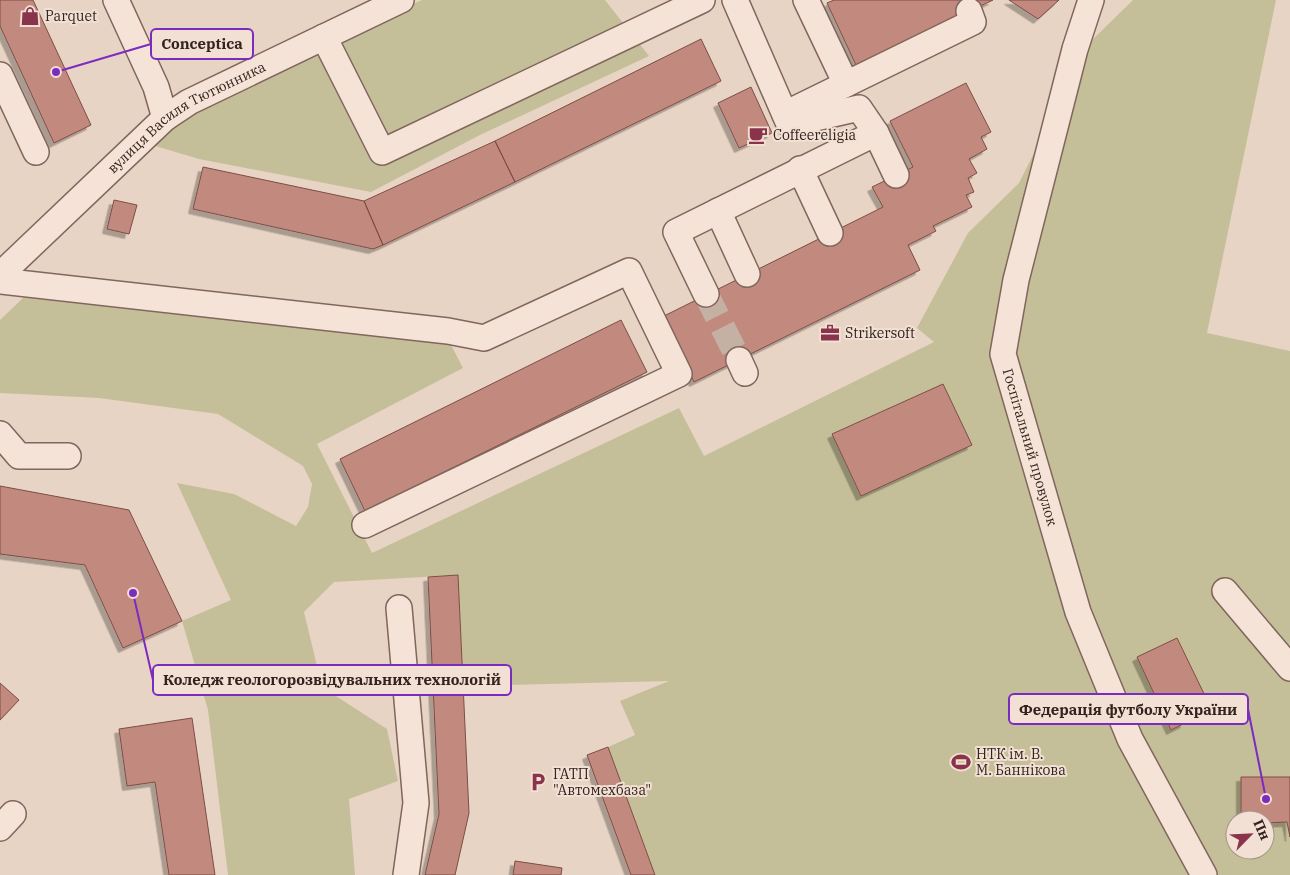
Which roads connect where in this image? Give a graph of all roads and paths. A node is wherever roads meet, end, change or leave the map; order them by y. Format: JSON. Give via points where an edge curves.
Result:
{"nodes":[{"id":1,"x":116,"y":0,"type":"edge"},
{"id":2,"x":402,"y":0,"type":"edge"},
{"id":3,"x":702,"y":0,"type":"edge"},
{"id":4,"x":735,"y":0,"type":"edge"},
{"id":5,"x":806,"y":0,"type":"edge"},
{"id":6,"x":1091,"y":0,"type":"edge"},
{"id":7,"x":969,"y":11,"type":"dead end"},
{"id":8,"x":324,"y":37,"type":"junction"},
{"id":9,"x":0,"y":75,"type":"edge"},
{"id":10,"x":846,"y":84,"type":"junction"},
{"id":11,"x":785,"y":114,"type":"junction"},
{"id":12,"x":165,"y":118,"type":"junction"},
{"id":13,"x":876,"y":132,"type":"junction"},
{"id":14,"x":36,"y":152,"type":"dead end"},
{"id":15,"x":800,"y":169,"type":"junction"},
{"id":16,"x":896,"y":175,"type":"dead end"},
{"id":17,"x":718,"y":211,"type":"junction"},
{"id":18,"x":830,"y":233,"type":"dead end"},
{"id":19,"x":747,"y":274,"type":"dead end"},
{"id":20,"x":0,"y":275,"type":"edge"},
{"id":21,"x":0,"y":281,"type":"edge"},
{"id":22,"x":706,"y":294,"type":"tunnel mouth"},
{"id":23,"x":0,"y":434,"type":"edge"},
{"id":24,"x":68,"y":456,"type":"dead end"},
{"id":25,"x":365,"y":525,"type":"dead end"},
{"id":26,"x":1225,"y":591,"type":"dead end"},
{"id":27,"x":398,"y":608,"type":"dead end"},
{"id":28,"x":1290,"y":668,"type":"edge"},
{"id":29,"x":406,"y":875,"type":"edge"},
{"id":30,"x":1204,"y":875,"type":"edge"}],
"edges":[{"from":1,"to":12,"type":"street","via":[[156,87]]},
{"from":2,"to":8,"type":"street","name":"вулиця Василя Тютюнника"},
{"from":3,"to":8,"type":"street","via":[[382,152]]},
{"from":4,"to":11,"type":"street"},
{"from":5,"to":10,"type":"street"},
{"from":6,"to":30,"type":"street","name":"Госпітальний провулок","via":[[1075,49],[1016,280],[1003,354],[1078,612],[1130,739]]},
{"from":7,"to":10,"type":"street","via":[[973,22]]},
{"from":8,"to":12,"type":"street","name":"вулиця Василя Тютюнника","via":[[189,102]]},
{"from":9,"to":14,"type":"street"},
{"from":10,"to":11,"type":"street"},
{"from":11,"to":13,"type":"street","via":[[789,124],[859,108]]},
{"from":12,"to":20,"type":"street","name":"вулиця Василя Тютюнника"},
{"from":13,"to":15,"type":"street"},
{"from":13,"to":16,"type":"street"},
{"from":15,"to":17,"type":"street"},
{"from":15,"to":18,"type":"street"},
{"from":17,"to":19,"type":"street"},
{"from":17,"to":22,"type":"street","via":[[676,232]]},
{"from":21,"to":25,"type":"street","via":[[448,331],[484,338],[629,271],[679,374]]},
{"from":23,"to":24,"type":"street","via":[[19,456]]},
{"from":26,"to":28,"type":"street"},
{"from":27,"to":29,"type":"street","via":[[416,803]]}]}
